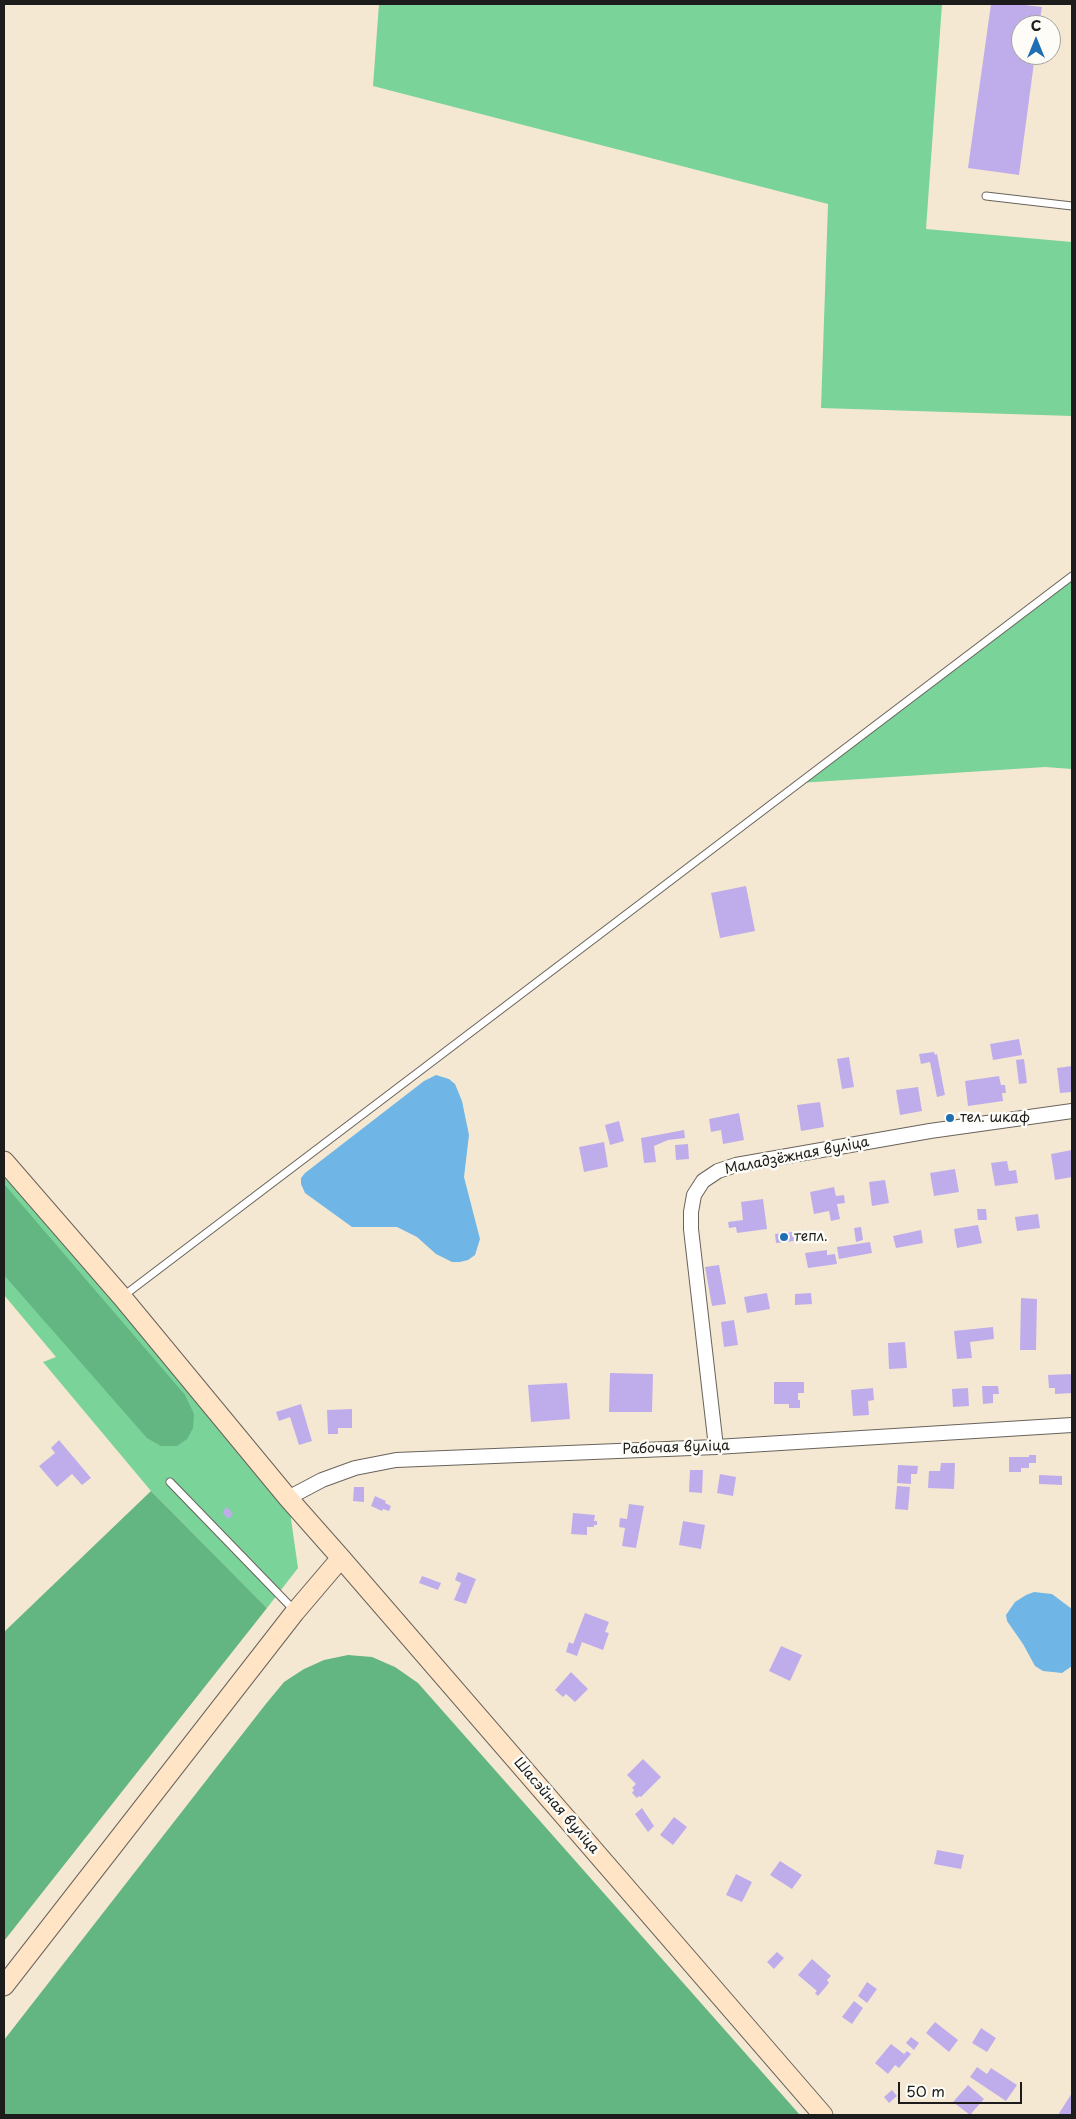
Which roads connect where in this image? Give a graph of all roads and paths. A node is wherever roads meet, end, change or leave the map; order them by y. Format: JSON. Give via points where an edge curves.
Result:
{"nodes":[{"id":1,"x":986,"y":196,"type":"dead end"},
{"id":2,"x":1072,"y":206,"type":"edge"},
{"id":3,"x":1072,"y":576,"type":"edge"},
{"id":4,"x":1072,"y":1111,"type":"edge"},
{"id":5,"x":4,"y":1161,"type":"edge"},
{"id":6,"x":122,"y":1297,"type":"junction"},
{"id":7,"x":1072,"y":1425,"type":"edge"},
{"id":8,"x":716,"y":1447,"type":"junction"},
{"id":9,"x":170,"y":1482,"type":"dead end"},
{"id":10,"x":288,"y":1498,"type":"junction"},
{"id":11,"x":341,"y":1558,"type":"junction"},
{"id":12,"x":295,"y":1612,"type":"junction"},
{"id":13,"x":4,"y":1986,"type":"edge"},
{"id":14,"x":823,"y":2115,"type":"edge"}],
"edges":[{"from":1,"to":2,"type":"lane"},
{"from":3,"to":6,"type":"lane"},
{"from":4,"to":8,"type":"street","name":"Маладзёжная вуліца","via":[[930,1131],[736,1165],[703,1180],[694,1195],[691,1229]]},
{"from":5,"to":6,"type":"main road","name":"Шасэйная вуліца"},
{"from":6,"to":10,"type":"main road","name":"Шасэйная вуліца"},
{"from":7,"to":8,"type":"street","name":"Рабочая вуліца"},
{"from":8,"to":10,"type":"street","name":"Рабочая вуліца","via":[[396,1460],[355,1468],[322,1480]]},
{"from":9,"to":12,"type":"lane"},
{"from":10,"to":11,"type":"main road","name":"Шасэйная вуліца"},
{"from":11,"to":12,"type":"main road"},
{"from":11,"to":14,"type":"main road","name":"Шасэйная вуліца"},
{"from":12,"to":13,"type":"main road"}]}
